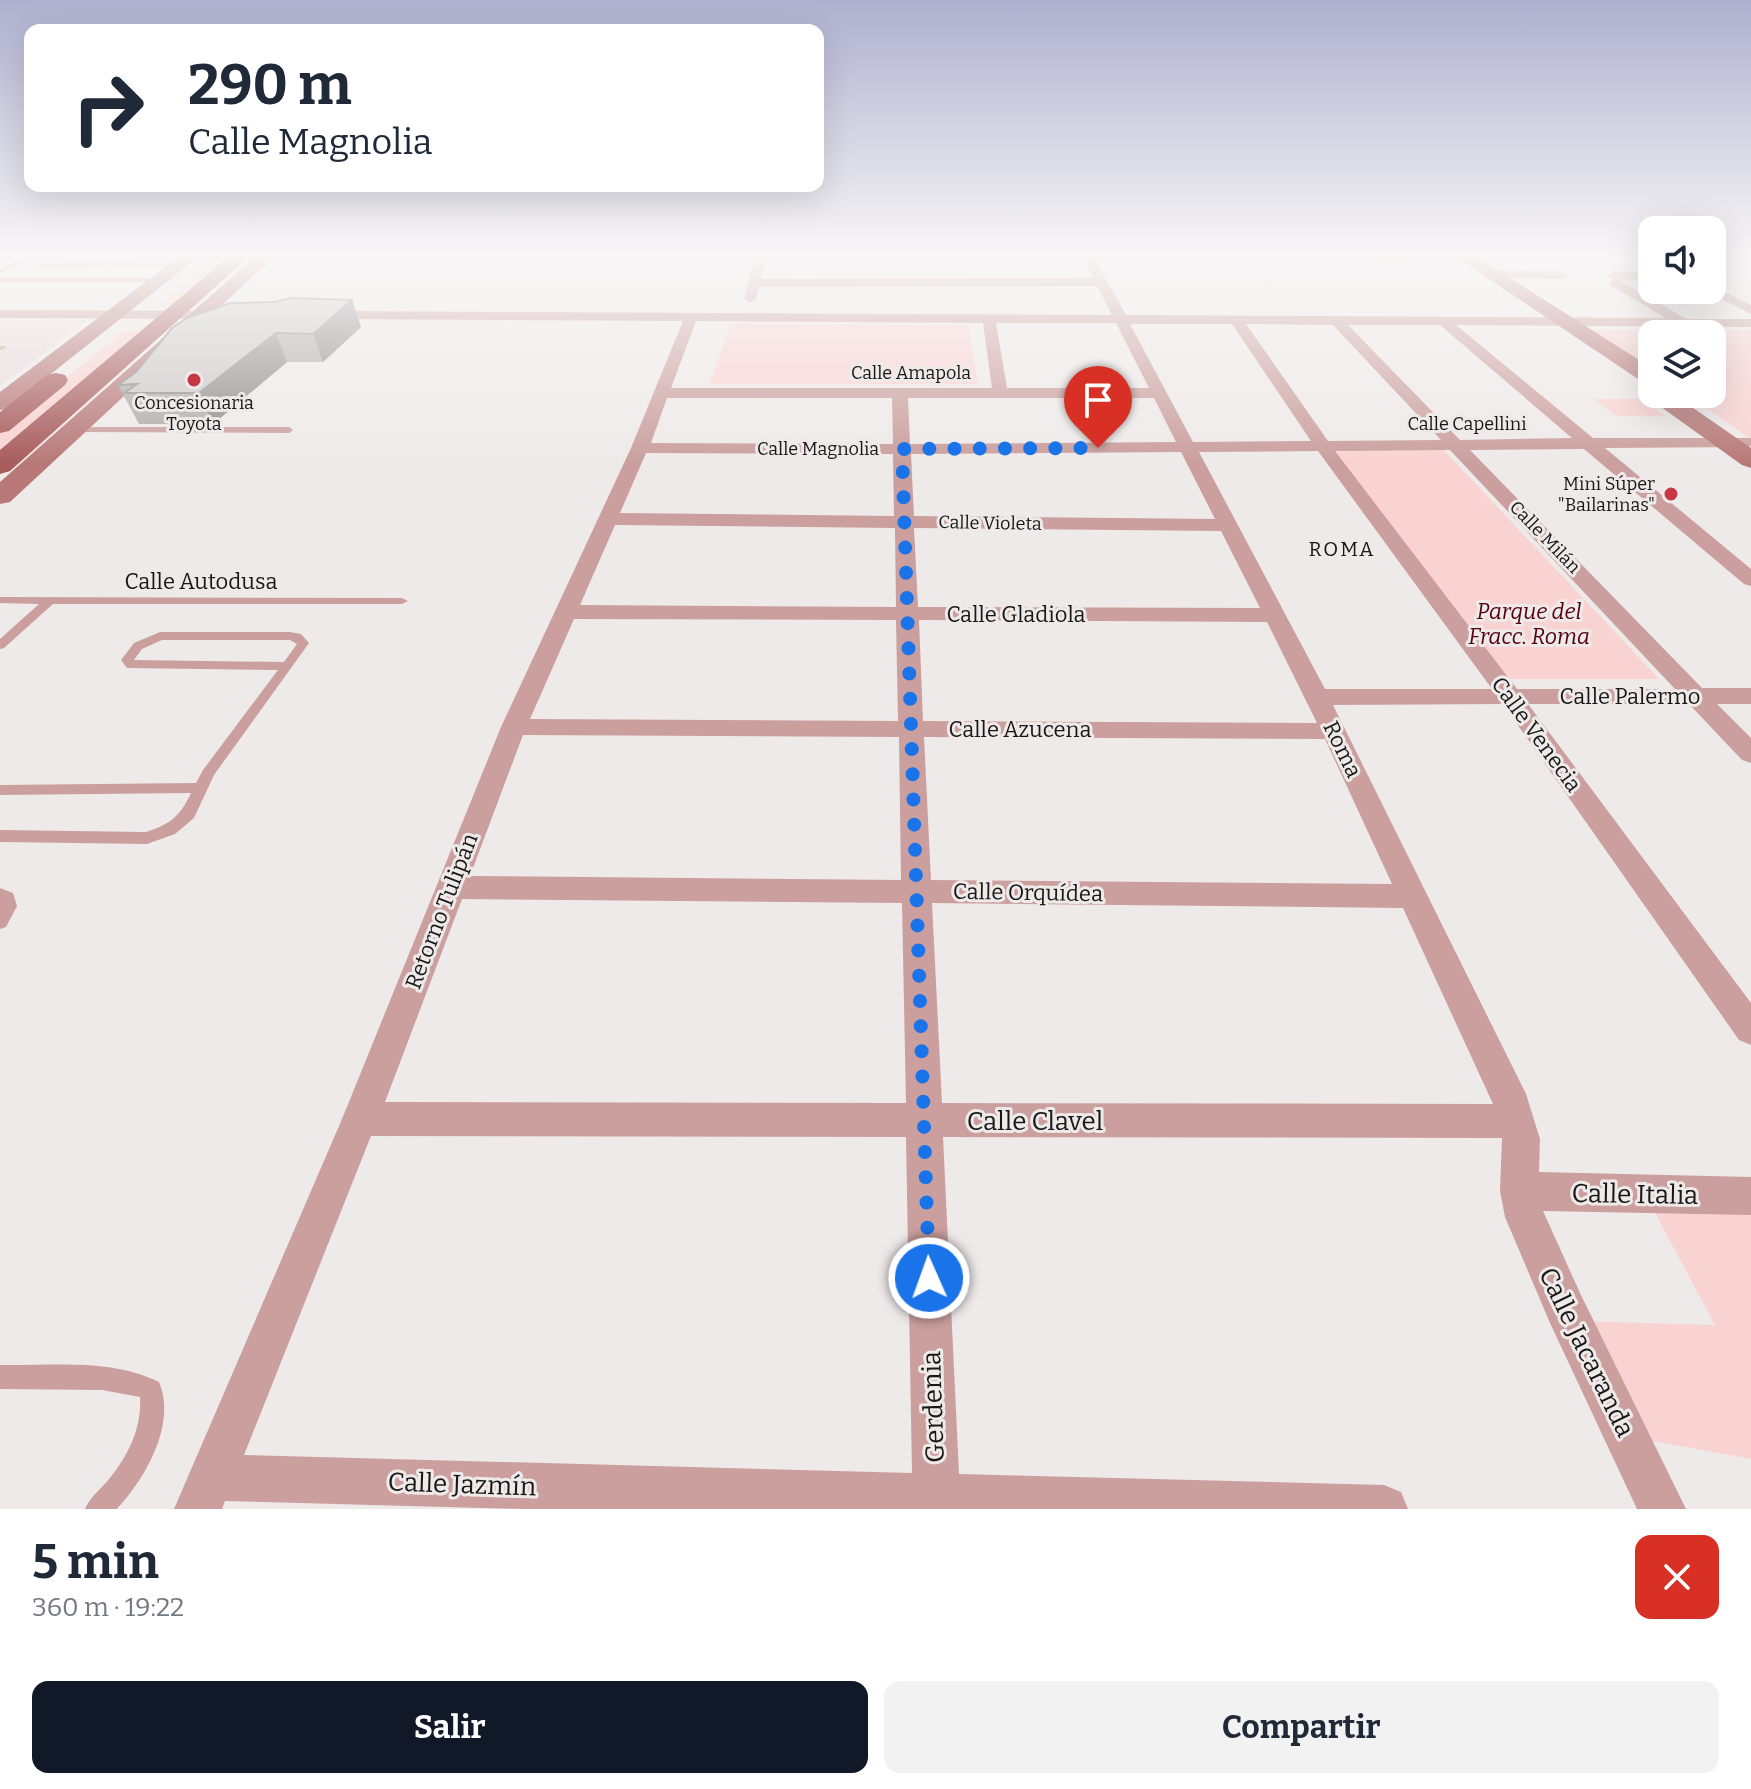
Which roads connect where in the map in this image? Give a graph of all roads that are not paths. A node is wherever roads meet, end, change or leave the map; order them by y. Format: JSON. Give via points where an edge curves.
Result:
{"nodes":[{"id":1,"x":101,"y":324,"type":"edge"},
{"id":2,"x":125,"y":324,"type":"edge"},
{"id":3,"x":160,"y":324,"type":"edge"},
{"id":4,"x":189,"y":324,"type":"edge"},
{"id":5,"x":688,"y":324,"type":"edge"},
{"id":6,"x":990,"y":324,"type":"edge"},
{"id":7,"x":1124,"y":324,"type":"edge"},
{"id":8,"x":1239,"y":324,"type":"edge"},
{"id":9,"x":1340,"y":324,"type":"edge"},
{"id":10,"x":1447,"y":324,"type":"edge"},
{"id":11,"x":1565,"y":324,"type":"edge"},
{"id":12,"x":1566,"y":324,"type":"edge"},
{"id":13,"x":162,"y":348,"type":"junction"},
{"id":14,"x":1638,"y":369,"type":"edge"},
{"id":15,"x":107,"y":371,"type":"junction"},
{"id":16,"x":1638,"y":379,"type":"edge"},
{"id":17,"x":663,"y":393,"type":"junction"},
{"id":18,"x":900,"y":393,"type":"junction"},
{"id":19,"x":1000,"y":393,"type":"junction"},
{"id":20,"x":1160,"y":393,"type":"junction"},
{"id":21,"x":0,"y":403,"type":"edge"},
{"id":22,"x":1681,"y":408,"type":"edge"},
{"id":23,"x":1694,"y":408,"type":"edge"},
{"id":24,"x":0,"y":425,"type":"edge"},
{"id":25,"x":73,"y":430,"type":"junction"},
{"id":26,"x":289,"y":430,"type":"dead end"},
{"id":27,"x":1586,"y":443,"type":"junction"},
{"id":28,"x":1456,"y":444,"type":"junction"},
{"id":29,"x":1322,"y":445,"type":"junction"},
{"id":30,"x":1188,"y":446,"type":"junction"},
{"id":31,"x":1744,"y":447,"type":"edge"},
{"id":32,"x":640,"y":448,"type":"junction"},
{"id":33,"x":902,"y":449,"type":"junction"},
{"id":34,"x":0,"y":465,"type":"edge"},
{"id":35,"x":0,"y":496,"type":"edge"},
{"id":36,"x":607,"y":519,"type":"junction"},
{"id":37,"x":905,"y":522,"type":"junction"},
{"id":38,"x":1228,"y":525,"type":"junction"},
{"id":39,"x":1751,"y":580,"type":"edge"},
{"id":40,"x":0,"y":600,"type":"edge"},
{"id":41,"x":49,"y":601,"type":"junction"},
{"id":42,"x":402,"y":601,"type":"dead end"},
{"id":43,"x":566,"y":612,"type":"junction"},
{"id":44,"x":908,"y":613,"type":"junction"},
{"id":45,"x":1275,"y":615,"type":"junction"},
{"id":46,"x":0,"y":645,"type":"edge"},
{"id":47,"x":288,"y":666,"type":"junction"},
{"id":48,"x":1696,"y":696,"type":"junction"},
{"id":49,"x":1751,"y":696,"type":"edge"},
{"id":50,"x":1317,"y":697,"type":"junction"},
{"id":51,"x":1510,"y":697,"type":"junction"},
{"id":52,"x":514,"y":727,"type":"junction"},
{"id":53,"x":912,"y":729,"type":"junction"},
{"id":54,"x":1334,"y":731,"type":"junction"},
{"id":55,"x":1751,"y":754,"type":"edge"},
{"id":56,"x":202,"y":788,"type":"junction"},
{"id":57,"x":0,"y":790,"type":"edge"},
{"id":58,"x":0,"y":836,"type":"edge"},
{"id":59,"x":450,"y":887,"type":"junction"},
{"id":60,"x":917,"y":891,"type":"junction"},
{"id":61,"x":0,"y":894,"type":"edge"},
{"id":62,"x":1414,"y":896,"type":"junction"},
{"id":63,"x":0,"y":922,"type":"edge"},
{"id":64,"x":1751,"y":1030,"type":"edge"},
{"id":65,"x":360,"y":1119,"type":"junction"},
{"id":66,"x":924,"y":1121,"type":"junction"},
{"id":67,"x":1518,"y":1121,"type":"junction"},
{"id":68,"x":1519,"y":1191,"type":"junction"},
{"id":69,"x":1751,"y":1196,"type":"edge"},
{"id":70,"x":0,"y":1377,"type":"edge"},
{"id":71,"x":205,"y":1493,"type":"edge"},
{"id":72,"x":937,"y":1503,"type":"edge"},
{"id":73,"x":98,"y":1509,"type":"edge"},
{"id":74,"x":1384,"y":1509,"type":"edge"},
{"id":75,"x":1662,"y":1509,"type":"edge"}],
"edges":[{"from":1,"to":21,"type":"street"},
{"from":2,"to":24,"type":"main road"},
{"from":3,"to":15,"type":"main road"},
{"from":4,"to":13,"type":"street"},
{"from":5,"to":17,"type":"street","name":"Retorno Tulipán"},
{"from":6,"to":19,"type":"street"},
{"from":7,"to":20,"type":"street","name":"Roma"},
{"from":8,"to":29,"type":"street","name":"Calle Venecia"},
{"from":9,"to":28,"type":"street","name":"Calle Milán"},
{"from":10,"to":27,"type":"street"},
{"from":11,"to":16,"type":"street"},
{"from":12,"to":14,"type":"street"},
{"from":13,"to":15,"type":"main road"},
{"from":13,"to":25,"type":"street"},
{"from":15,"to":34,"type":"main road"},
{"from":17,"to":18,"type":"street","name":"Calle Amapola"},
{"from":17,"to":32,"type":"street","name":"Retorno Tulipán"},
{"from":18,"to":19,"type":"street","name":"Calle Amapola"},
{"from":18,"to":33,"type":"street","name":"Gerdenia"},
{"from":19,"to":20,"type":"street","name":"Calle Amapola"},
{"from":20,"to":30,"type":"street","name":"Roma"},
{"from":22,"to":31,"type":"street"},
{"from":23,"to":31,"type":"street"},
{"from":25,"to":26,"type":"lane"},
{"from":25,"to":35,"type":"street"},
{"from":27,"to":28,"type":"street","name":"Calle Capellini"},
{"from":27,"to":31,"type":"street","name":"Calle Capellini"},
{"from":27,"to":39,"type":"street"},
{"from":28,"to":29,"type":"street","name":"Calle Capellini"},
{"from":28,"to":48,"type":"street","name":"Calle Milán"},
{"from":29,"to":30,"type":"street","name":"Calle Capellini"},
{"from":29,"to":51,"type":"street","name":"Calle Venecia"},
{"from":30,"to":33,"type":"street","name":"Calle Magnolia"},
{"from":30,"to":38,"type":"street","name":"Roma"},
{"from":32,"to":33,"type":"street","name":"Calle Magnolia"},
{"from":32,"to":36,"type":"street","name":"Retorno Tulipán"},
{"from":33,"to":37,"type":"street","name":"Gerdenia"},
{"from":36,"to":37,"type":"street","name":"Calle Violeta"},
{"from":36,"to":43,"type":"street","name":"Retorno Tulipán"},
{"from":37,"to":38,"type":"street","name":"Calle Violeta"},
{"from":37,"to":44,"type":"street","name":"Gerdenia"},
{"from":38,"to":45,"type":"street","name":"Roma"},
{"from":40,"to":41,"type":"lane","name":"Calle Autodusa"},
{"from":41,"to":42,"type":"lane","name":"Calle Autodusa"},
{"from":41,"to":46,"type":"lane"},
{"from":43,"to":44,"type":"street","name":"Calle Gladiola"},
{"from":43,"to":52,"type":"street","name":"Retorno Tulipán"},
{"from":44,"to":45,"type":"street","name":"Calle Gladiola"},
{"from":44,"to":53,"type":"street","name":"Gerdenia"},
{"from":45,"to":50,"type":"street","name":"Roma"},
{"from":47,"to":47,"type":"lane","via":[[137,666],[127,660],[138,646],[160,636],[297,637],[302,647]]},
{"from":47,"to":56,"type":"lane"},
{"from":48,"to":49,"type":"street","name":"Calle Palermo"},
{"from":48,"to":51,"type":"street","name":"Calle Palermo"},
{"from":48,"to":55,"type":"street","name":"Calle Milán"},
{"from":50,"to":51,"type":"street","name":"Calle Palermo"},
{"from":50,"to":54,"type":"street","name":"Roma"},
{"from":51,"to":64,"type":"street","name":"Calle Venecia"},
{"from":52,"to":53,"type":"street","name":"Calle Azucena"},
{"from":52,"to":59,"type":"street","name":"Retorno Tulipán"},
{"from":53,"to":54,"type":"street","name":"Calle Azucena"},
{"from":53,"to":60,"type":"street","name":"Gerdenia"},
{"from":54,"to":62,"type":"street","name":"Roma"},
{"from":56,"to":57,"type":"lane"},
{"from":56,"to":58,"type":"lane","via":[[181,822],[147,838]]},
{"from":59,"to":60,"type":"street","name":"Calle Orquídea"},
{"from":59,"to":65,"type":"street","name":"Retorno Tulipán"},
{"from":60,"to":62,"type":"street","name":"Calle Orquídea"},
{"from":60,"to":66,"type":"street","name":"Gerdenia"},
{"from":61,"to":63,"type":"lane","via":[[9,906]]},
{"from":62,"to":67,"type":"street","name":"Roma"},
{"from":65,"to":66,"type":"street","name":"Calle Clavel"},
{"from":65,"to":71,"type":"street","name":"Retorno Tulipán"},
{"from":66,"to":67,"type":"street","name":"Calle Clavel"},
{"from":66,"to":72,"type":"street","name":"Gerdenia"},
{"from":67,"to":68,"type":"street","name":"Roma"},
{"from":68,"to":69,"type":"street","name":"Calle Italia"},
{"from":68,"to":75,"type":"street","name":"Calle Jacaranda","via":[[1536,1244]]},
{"from":70,"to":73,"type":"lane","via":[[111,1379],[142,1383],[151,1390],[151,1425],[115,1495]]},
{"from":71,"to":72,"type":"street","name":"Calle Jazmín"},
{"from":72,"to":74,"type":"street","name":"Calle Jazmín"}]}
